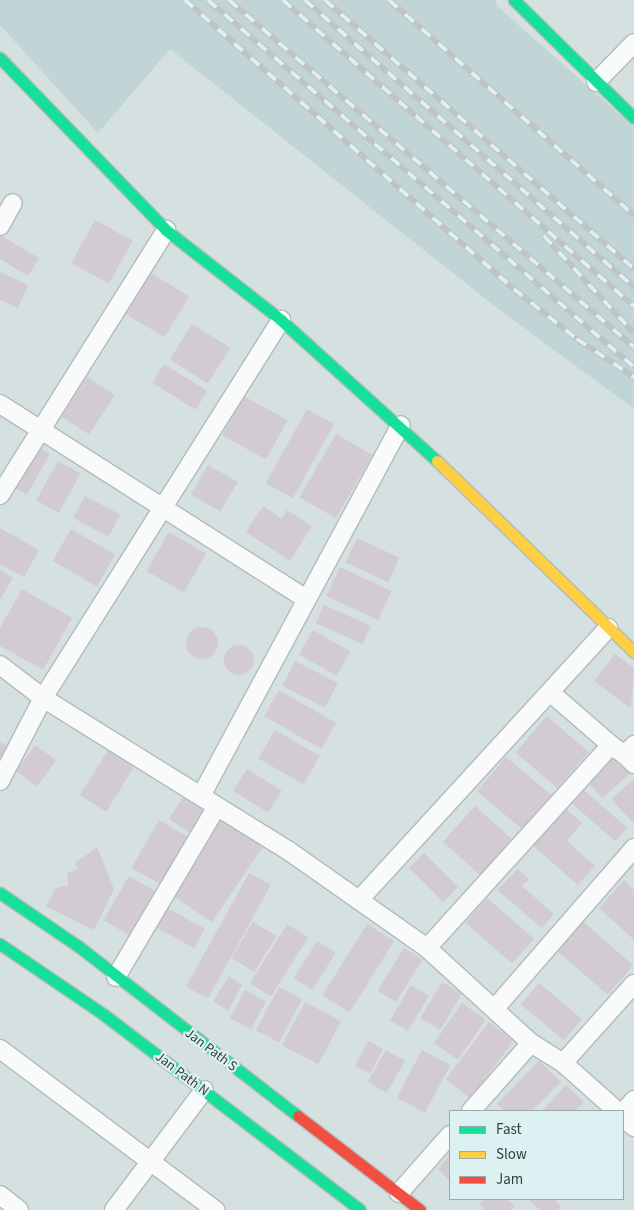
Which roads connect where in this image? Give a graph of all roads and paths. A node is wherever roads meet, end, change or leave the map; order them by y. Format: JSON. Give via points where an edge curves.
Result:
{"nodes":[{"id":1,"x":514,"y":0,"type":"edge"},
{"id":2,"x":634,"y":42,"type":"edge"},
{"id":3,"x":0,"y":58,"type":"edge"},
{"id":4,"x":596,"y":82,"type":"junction"},
{"id":5,"x":634,"y":118,"type":"edge"},
{"id":6,"x":12,"y":203,"type":"dead end"},
{"id":7,"x":0,"y":226,"type":"edge"},
{"id":8,"x":166,"y":230,"type":"junction"},
{"id":9,"x":281,"y":320,"type":"junction"},
{"id":10,"x":0,"y":404,"type":"edge"},
{"id":11,"x":401,"y":425,"type":"junction"},
{"id":12,"x":42,"y":430,"type":"junction"},
{"id":13,"x":0,"y":495,"type":"edge"},
{"id":14,"x":165,"y":508,"type":"junction"},
{"id":15,"x":305,"y":598,"type":"junction"},
{"id":16,"x":608,"y":628,"type":"junction"},
{"id":17,"x":634,"y":652,"type":"edge"},
{"id":18,"x":0,"y":665,"type":"edge"},
{"id":19,"x":551,"y":693,"type":"junction"},
{"id":20,"x":43,"y":698,"type":"junction"},
{"id":21,"x":626,"y":752,"type":"edge"},
{"id":22,"x":0,"y":781,"type":"edge"},
{"id":23,"x":202,"y":796,"type":"junction"},
{"id":24,"x":216,"y":808,"type":"junction"},
{"id":25,"x":634,"y":848,"type":"edge"},
{"id":26,"x":0,"y":893,"type":"edge"},
{"id":27,"x":359,"y":900,"type":"junction"},
{"id":28,"x":0,"y":944,"type":"edge"},
{"id":29,"x":427,"y":948,"type":"junction"},
{"id":30,"x":116,"y":977,"type":"junction"},
{"id":31,"x":634,"y":984,"type":"edge"},
{"id":32,"x":496,"y":1007,"type":"junction"},
{"id":33,"x":531,"y":1043,"type":"junction"},
{"id":34,"x":0,"y":1049,"type":"edge"},
{"id":35,"x":562,"y":1063,"type":"junction"},
{"id":36,"x":204,"y":1090,"type":"junction"},
{"id":37,"x":634,"y":1100,"type":"edge"},
{"id":38,"x":472,"y":1110,"type":"edge"},
{"id":39,"x":616,"y":1110,"type":"edge"},
{"id":40,"x":624,"y":1114,"type":"edge"},
{"id":41,"x":624,"y":1116,"type":"edge"},
{"id":42,"x":634,"y":1127,"type":"edge"},
{"id":43,"x":449,"y":1136,"type":"edge"},
{"id":44,"x":151,"y":1160,"type":"junction"},
{"id":45,"x":399,"y":1193,"type":"junction"},
{"id":46,"x":0,"y":1195,"type":"edge"},
{"id":47,"x":19,"y":1210,"type":"edge"},
{"id":48,"x":114,"y":1210,"type":"edge"},
{"id":49,"x":215,"y":1210,"type":"edge"},
{"id":50,"x":360,"y":1210,"type":"edge"},
{"id":51,"x":420,"y":1210,"type":"edge"}],
"edges":[{"from":1,"to":4,"type":"street"},
{"from":2,"to":4,"type":"street"},
{"from":3,"to":8,"type":"street"},
{"from":4,"to":5,"type":"street"},
{"from":6,"to":7,"type":"street"},
{"from":8,"to":9,"type":"street"},
{"from":8,"to":12,"type":"street"},
{"from":9,"to":11,"type":"street"},
{"from":9,"to":14,"type":"street"},
{"from":10,"to":12,"type":"street"},
{"from":11,"to":15,"type":"street"},
{"from":11,"to":16,"type":"street"},
{"from":12,"to":13,"type":"street"},
{"from":12,"to":14,"type":"street"},
{"from":14,"to":15,"type":"street"},
{"from":14,"to":20,"type":"street"},
{"from":15,"to":23,"type":"street"},
{"from":16,"to":17,"type":"street"},
{"from":16,"to":19,"type":"street"},
{"from":18,"to":20,"type":"street"},
{"from":19,"to":21,"type":"street"},
{"from":19,"to":27,"type":"street"},
{"from":20,"to":22,"type":"street"},
{"from":20,"to":23,"type":"street"},
{"from":21,"to":29,"type":"street"},
{"from":23,"to":24,"type":"street"},
{"from":24,"to":27,"type":"street"},
{"from":24,"to":30,"type":"street"},
{"from":25,"to":32,"type":"street"},
{"from":26,"to":30,"type":"street","name":"Jan Path S","via":[[78,946]]},
{"from":27,"to":29,"type":"street"},
{"from":28,"to":36,"type":"street","name":"Jan Path N"},
{"from":29,"to":32,"type":"street"},
{"from":30,"to":45,"type":"street","name":"Jan Path S"},
{"from":31,"to":35,"type":"street"},
{"from":32,"to":33,"type":"street"},
{"from":33,"to":35,"type":"street"},
{"from":33,"to":38,"type":"street"},
{"from":34,"to":44,"type":"street"},
{"from":35,"to":39,"type":"street"},
{"from":36,"to":44,"type":"street"},
{"from":36,"to":50,"type":"street","name":"Jan Path N"},
{"from":37,"to":40,"type":"street"},
{"from":41,"to":42,"type":"street"},
{"from":43,"to":45,"type":"street"},
{"from":44,"to":48,"type":"street"},
{"from":44,"to":49,"type":"street"},
{"from":45,"to":51,"type":"street","name":"Jan Path S"},
{"from":46,"to":47,"type":"street"}]}
